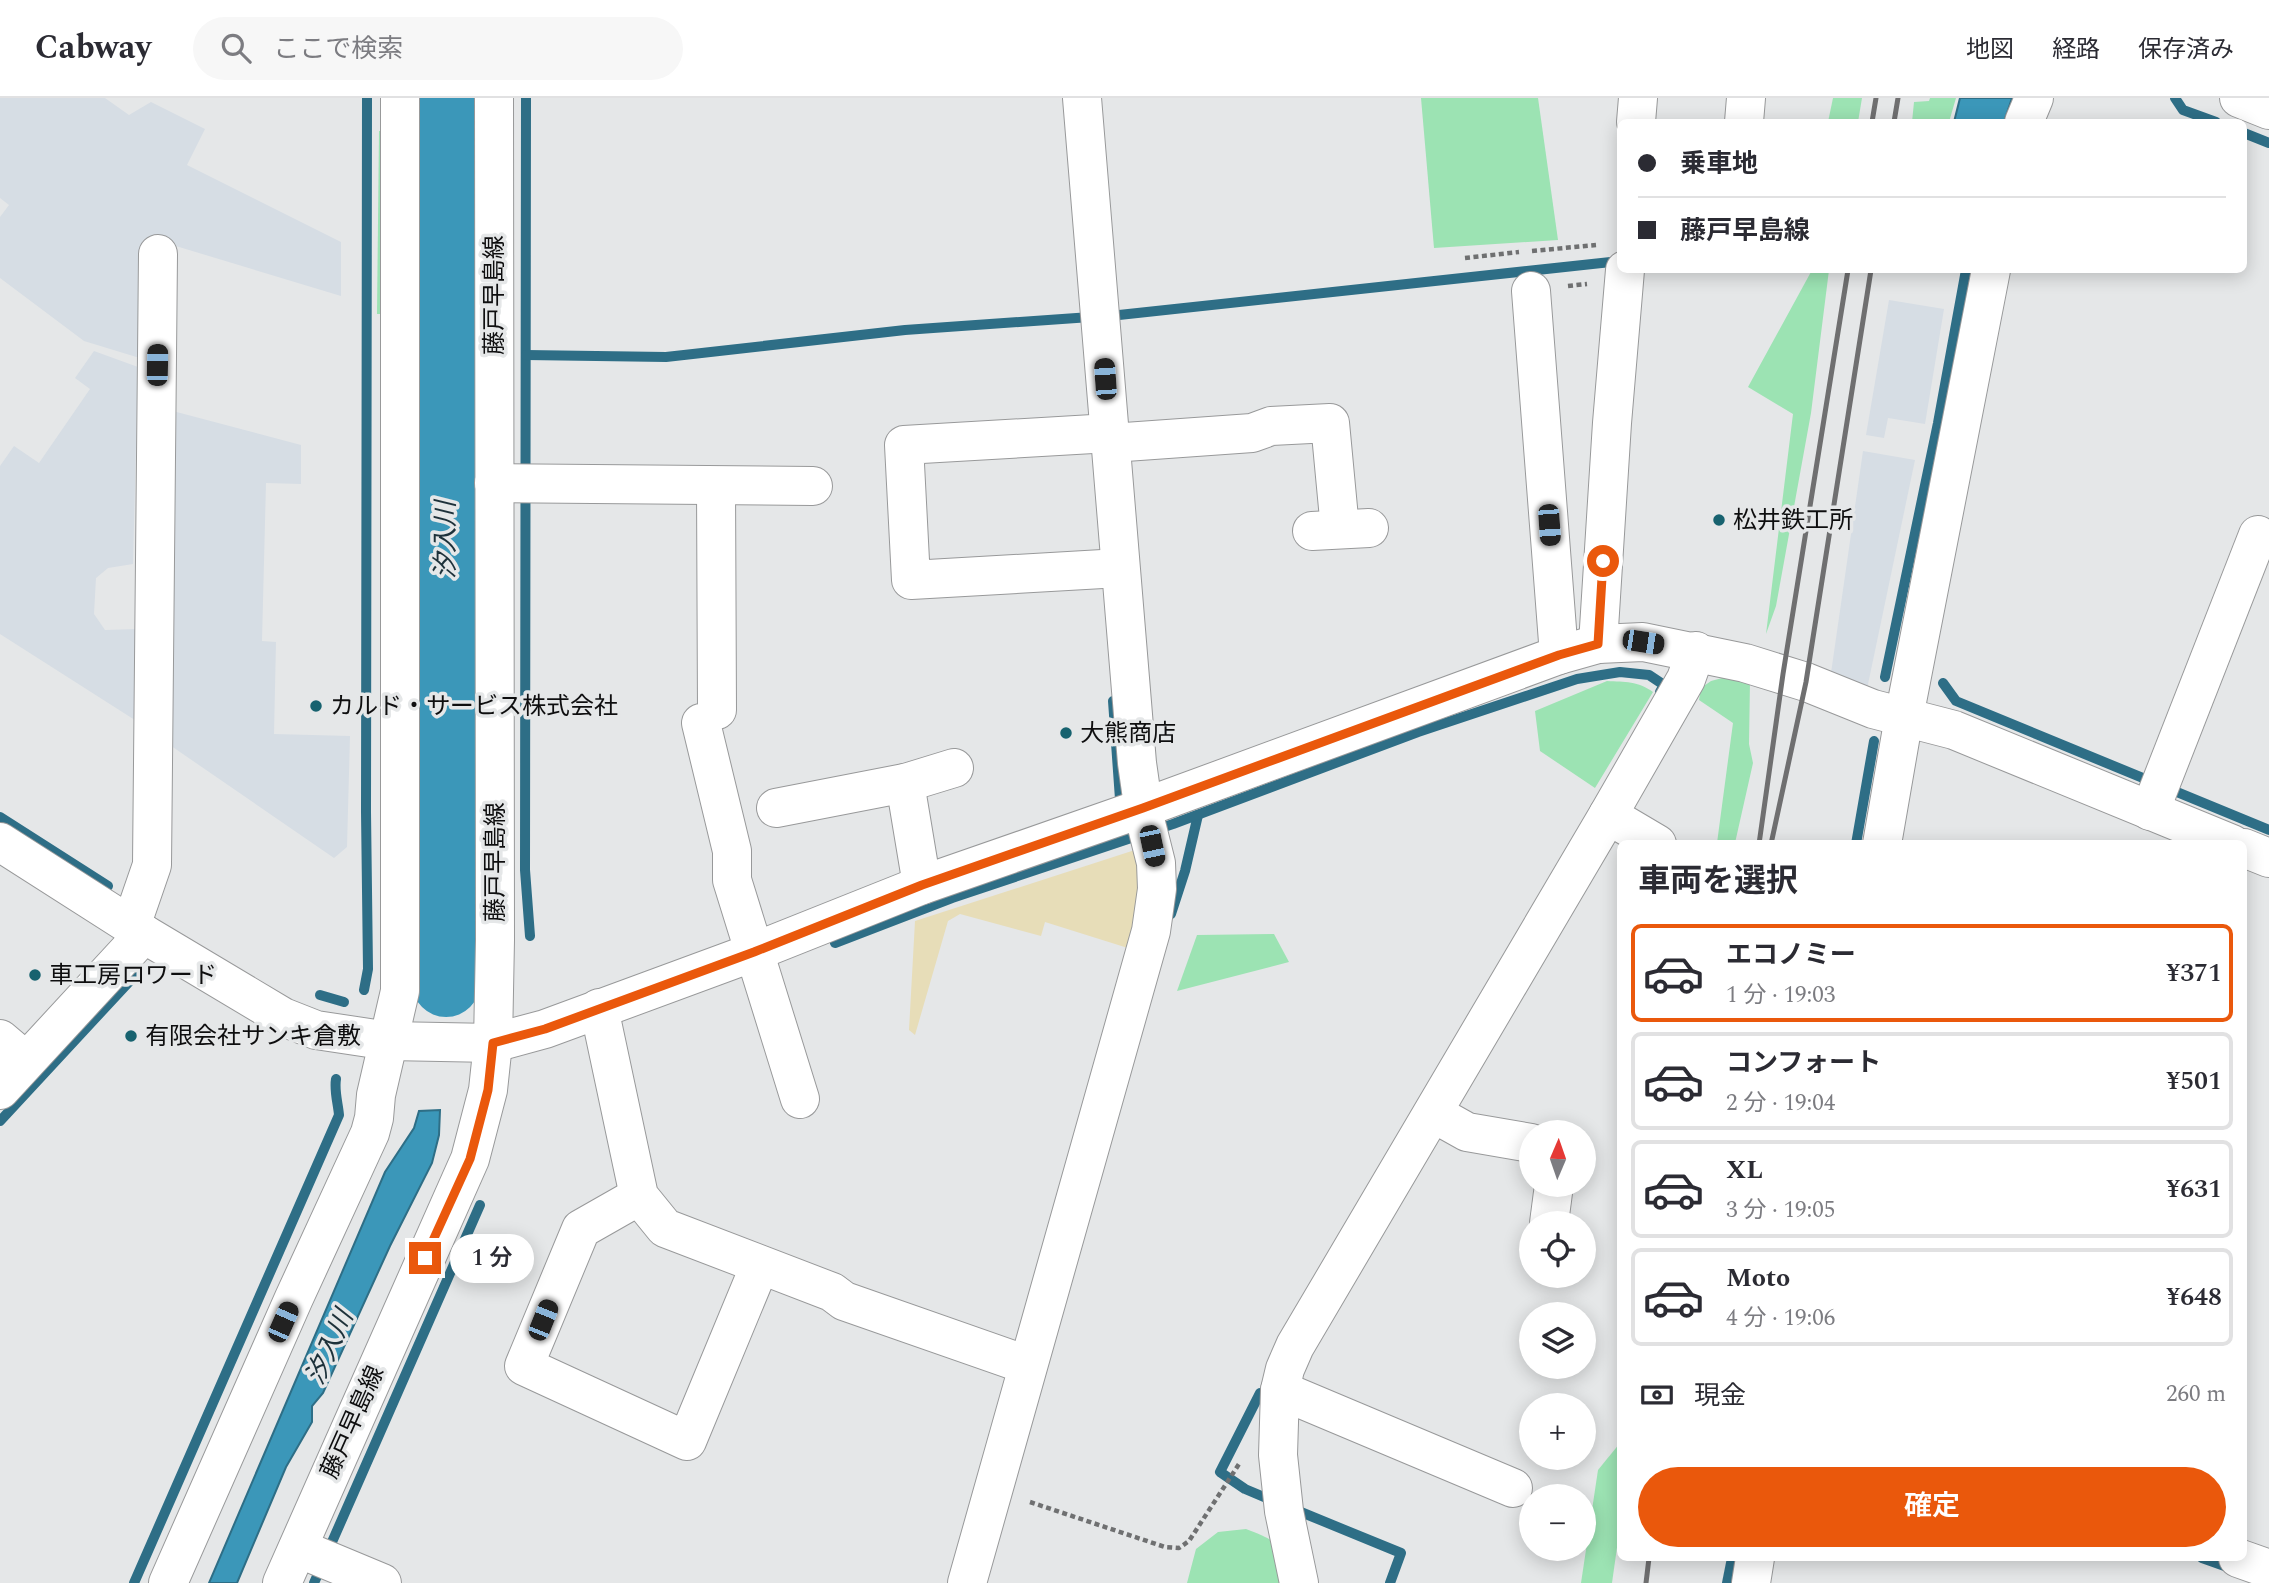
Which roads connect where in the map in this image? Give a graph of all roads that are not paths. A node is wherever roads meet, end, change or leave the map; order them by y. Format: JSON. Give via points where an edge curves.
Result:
{"nodes":[{"id":1,"x":400,"y":98,"type":"edge"},
{"id":2,"x":494,"y":98,"type":"edge"},
{"id":3,"x":1082,"y":98,"type":"edge"},
{"id":4,"x":1638,"y":98,"type":"edge"},
{"id":5,"x":1746,"y":98,"type":"edge"},
{"id":6,"x":2034,"y":98,"type":"edge"},
{"id":7,"x":2239,"y":98,"type":"edge"},
{"id":8,"x":2269,"y":110,"type":"edge"},
{"id":9,"x":1636,"y":119,"type":"edge"},
{"id":10,"x":1744,"y":119,"type":"edge"},
{"id":11,"x":2025,"y":119,"type":"edge"},
{"id":12,"x":158,"y":254,"type":"dead end"},
{"id":13,"x":1620,"y":273,"type":"edge"},
{"id":14,"x":1991,"y":273,"type":"edge"},
{"id":15,"x":1531,"y":290,"type":"road end"},
{"id":16,"x":1102,"y":436,"type":"junction"},
{"id":17,"x":515,"y":484,"type":"junction"},
{"id":18,"x":716,"y":485,"type":"junction"},
{"id":19,"x":813,"y":486,"type":"dead end"},
{"id":20,"x":1340,"y":529,"type":"dead end"},
{"id":21,"x":2258,"y":535,"type":"dead end"},
{"id":22,"x":1110,"y":569,"type":"junction"},
{"id":23,"x":1598,"y":644,"type":"junction"},
{"id":24,"x":1696,"y":652,"type":"junction"},
{"id":25,"x":1559,"y":655,"type":"junction"},
{"id":26,"x":1904,"y":717,"type":"junction"},
{"id":27,"x":954,"y":768,"type":"dead end"},
{"id":28,"x":905,"y":783,"type":"junction"},
{"id":29,"x":2156,"y":795,"type":"junction"},
{"id":30,"x":776,"y":808,"type":"dead end"},
{"id":31,"x":1608,"y":815,"type":"junction"},
{"id":32,"x":1147,"y":825,"type":"junction"},
{"id":33,"x":1650,"y":840,"type":"edge"},
{"id":34,"x":1883,"y":840,"type":"edge"},
{"id":35,"x":2226,"y":840,"type":"edge"},
{"id":36,"x":0,"y":842,"type":"edge"},
{"id":37,"x":2247,"y":849,"type":"edge"},
{"id":38,"x":2269,"y":858,"type":"edge"},
{"id":39,"x":922,"y":885,"type":"junction"},
{"id":40,"x":138,"y":930,"type":"junction"},
{"id":41,"x":754,"y":952,"type":"junction"},
{"id":42,"x":599,"y":1008,"type":"junction"},
{"id":43,"x":389,"y":1041,"type":"junction"},
{"id":44,"x":493,"y":1043,"type":"junction"},
{"id":45,"x":13,"y":1050,"type":"edge"},
{"id":46,"x":0,"y":1090,"type":"edge"},
{"id":47,"x":800,"y":1099,"type":"dead end"},
{"id":48,"x":1433,"y":1113,"type":"junction"},
{"id":49,"x":1519,"y":1141,"type":"edge"},
{"id":50,"x":639,"y":1196,"type":"junction"},
{"id":51,"x":760,"y":1265,"type":"junction"},
{"id":52,"x":1027,"y":1365,"type":"junction"},
{"id":53,"x":1280,"y":1390,"type":"junction"},
{"id":54,"x":1513,"y":1488,"type":"dead end"},
{"id":55,"x":316,"y":1555,"type":"junction"},
{"id":56,"x":1755,"y":1561,"type":"edge"},
{"id":57,"x":2246,"y":1561,"type":"edge"},
{"id":58,"x":2269,"y":1569,"type":"edge"},
{"id":59,"x":168,"y":1583,"type":"edge"},
{"id":60,"x":282,"y":1583,"type":"edge"},
{"id":61,"x":382,"y":1583,"type":"edge"},
{"id":62,"x":967,"y":1583,"type":"edge"},
{"id":63,"x":1299,"y":1583,"type":"edge"},
{"id":64,"x":1751,"y":1583,"type":"edge"}],
"edges":[{"from":1,"to":43,"type":"street","via":[[400,991]]},
{"from":2,"to":17,"type":"street","name":"藤戸早島線"},
{"from":3,"to":16,"type":"street","via":[[1101,315]]},
{"from":4,"to":9,"type":"street"},
{"from":5,"to":10,"type":"street"},
{"from":6,"to":11,"type":"street"},
{"from":7,"to":8,"type":"street"},
{"from":12,"to":40,"type":"street","via":[[152,865]]},
{"from":13,"to":23,"type":"street"},
{"from":14,"to":26,"type":"street"},
{"from":15,"to":25,"type":"street"},
{"from":16,"to":20,"type":"street","via":[[1252,433],[1271,426],[1330,423]]},
{"from":16,"to":22,"type":"street"},
{"from":16,"to":22,"type":"street","via":[[904,445],[911,580]]},
{"from":17,"to":18,"type":"street"},
{"from":17,"to":44,"type":"street","name":"藤戸早島線"},
{"from":18,"to":19,"type":"street"},
{"from":18,"to":41,"type":"street","via":[[709,717],[732,851],[732,880]]},
{"from":21,"to":29,"type":"street"},
{"from":22,"to":32,"type":"street"},
{"from":23,"to":24,"type":"street","via":[[1643,642]]},
{"from":23,"to":25,"type":"street"},
{"from":24,"to":26,"type":"street","via":[[1783,674]]},
{"from":24,"to":31,"type":"street","via":[[1686,679]]},
{"from":25,"to":32,"type":"street"},
{"from":26,"to":29,"type":"street"},
{"from":26,"to":34,"type":"street"},
{"from":27,"to":28,"type":"street"},
{"from":28,"to":30,"type":"street"},
{"from":28,"to":39,"type":"street"},
{"from":29,"to":35,"type":"street"},
{"from":31,"to":33,"type":"street"},
{"from":31,"to":48,"type":"street"},
{"from":32,"to":39,"type":"street"},
{"from":32,"to":52,"type":"street","via":[[1157,888],[1151,931]]},
{"from":36,"to":40,"type":"street"},
{"from":37,"to":38,"type":"street"},
{"from":39,"to":41,"type":"street"},
{"from":40,"to":43,"type":"street","via":[[283,1017],[316,1030]]},
{"from":40,"to":45,"type":"street"},
{"from":41,"to":42,"type":"street"},
{"from":41,"to":47,"type":"street"},
{"from":42,"to":44,"type":"street"},
{"from":42,"to":50,"type":"street"},
{"from":43,"to":44,"type":"street"},
{"from":43,"to":59,"type":"street","via":[[370,1133]]},
{"from":44,"to":55,"type":"street","name":"藤戸早島線","via":[[488,1090],[470,1159]]},
{"from":45,"to":46,"type":"street"},
{"from":48,"to":49,"type":"street","via":[[1467,1132]]},
{"from":48,"to":53,"type":"street","via":[[1295,1346]]},
{"from":50,"to":51,"type":"street","via":[[665,1228]]},
{"from":50,"to":51,"type":"street","via":[[581,1228],[524,1366],[687,1441]]},
{"from":51,"to":52,"type":"street","via":[[845,1301]]},
{"from":52,"to":62,"type":"street"},
{"from":53,"to":54,"type":"street"},
{"from":53,"to":63,"type":"street","via":[[1282,1499]]},
{"from":55,"to":60,"type":"street","name":"藤戸早島線"},
{"from":55,"to":61,"type":"street"},
{"from":56,"to":64,"type":"street"},
{"from":57,"to":58,"type":"street"}]}
